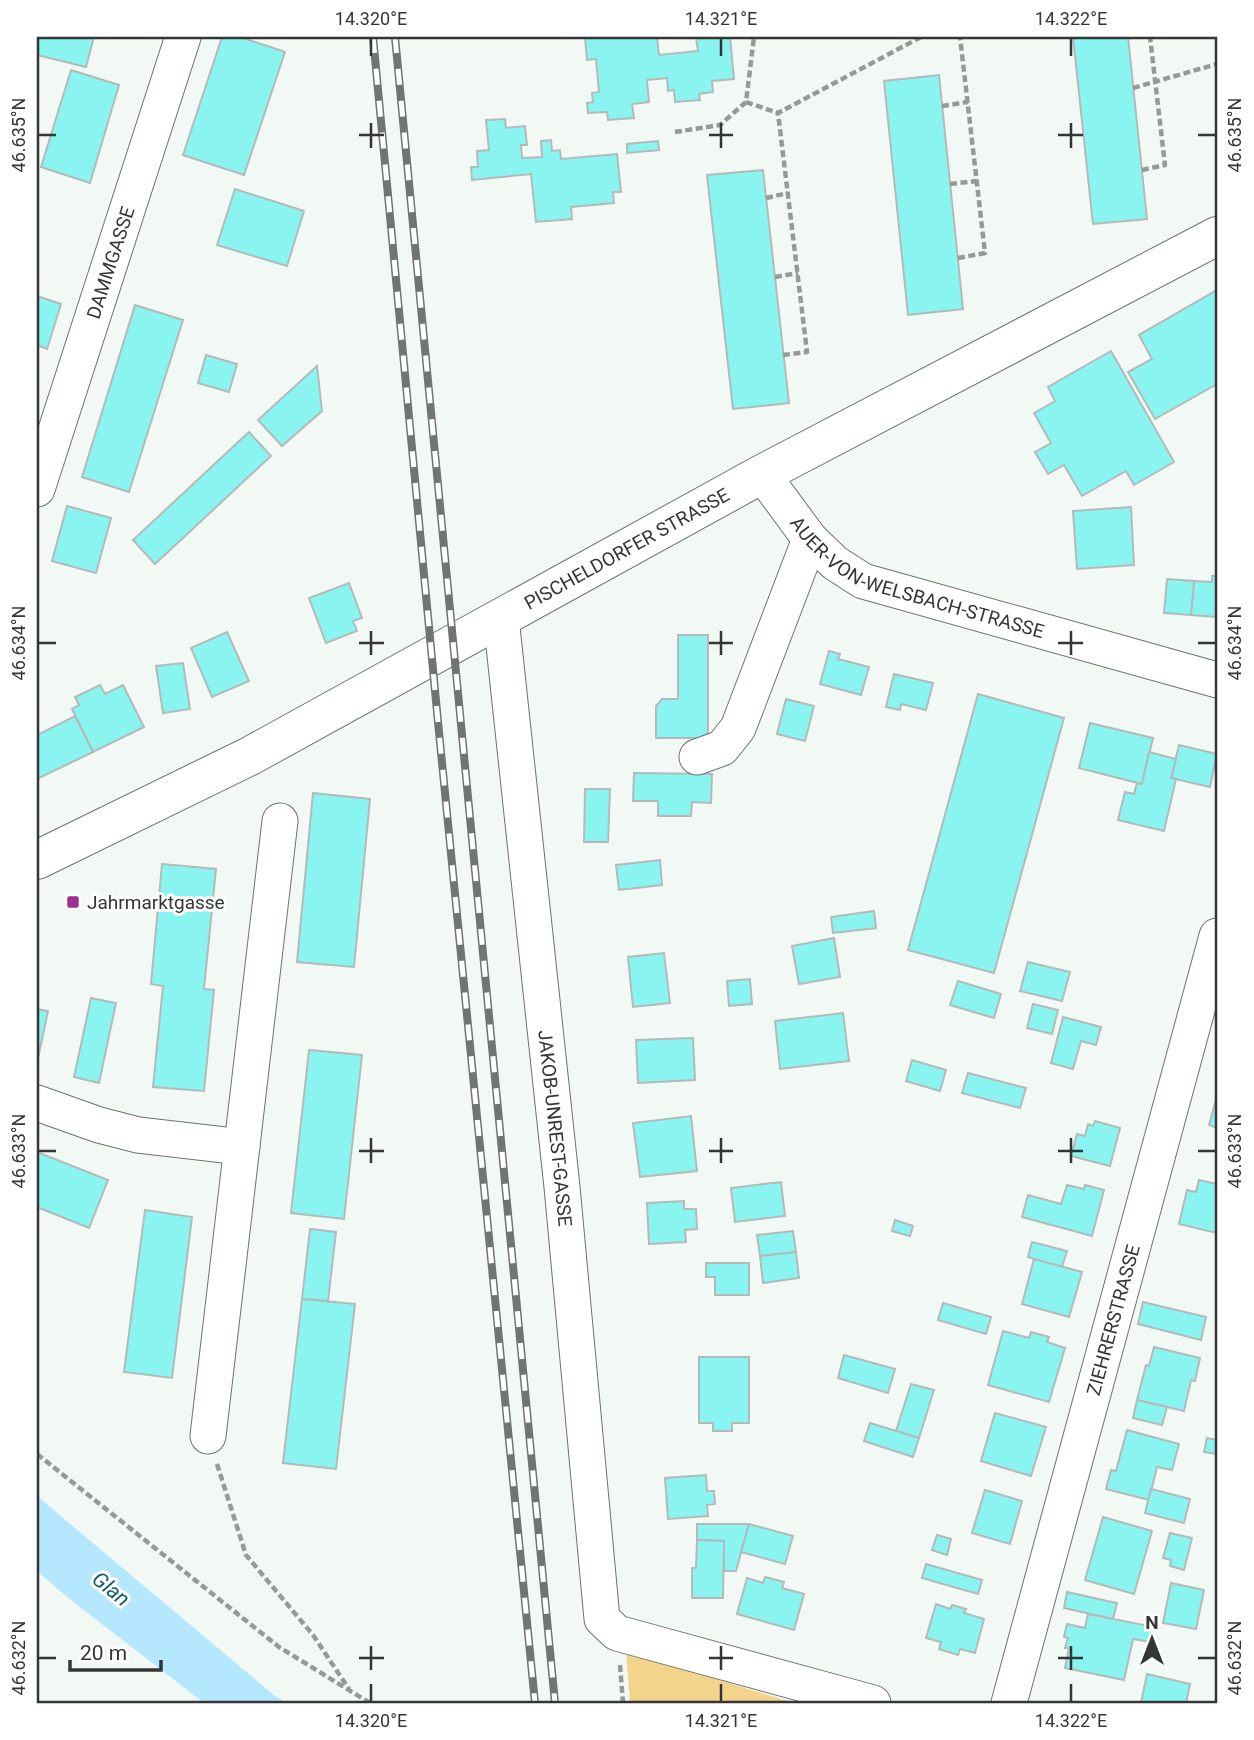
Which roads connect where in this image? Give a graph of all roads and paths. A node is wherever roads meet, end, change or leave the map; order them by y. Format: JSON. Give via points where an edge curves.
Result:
{"nodes":[{"id":1,"x":183,"y":37,"type":"edge"},
{"id":2,"x":754,"y":37,"type":"edge"},
{"id":3,"x":921,"y":37,"type":"edge"},
{"id":4,"x":960,"y":37,"type":"edge"},
{"id":5,"x":1150,"y":37,"type":"edge"},
{"id":6,"x":1217,"y":64,"type":"edge"},
{"id":7,"x":1155,"y":82,"type":"junction"},
{"id":8,"x":1133,"y":88,"type":"dead end"},
{"id":9,"x":746,"y":102,"type":"junction"},
{"id":10,"x":968,"y":102,"type":"junction"},
{"id":11,"x":942,"y":106,"type":"dead end"},
{"id":12,"x":778,"y":113,"type":"junction"},
{"id":13,"x":675,"y":132,"type":"dead end"},
{"id":14,"x":1142,"y":170,"type":"dead end"},
{"id":15,"x":977,"y":181,"type":"junction"},
{"id":16,"x":950,"y":184,"type":"dead end"},
{"id":17,"x":788,"y":193,"type":"junction"},
{"id":18,"x":766,"y":198,"type":"dead end"},
{"id":19,"x":1217,"y":236,"type":"edge"},
{"id":20,"x":958,"y":258,"type":"dead end"},
{"id":21,"x":798,"y":273,"type":"junction"},
{"id":22,"x":775,"y":277,"type":"dead end"},
{"id":23,"x":783,"y":355,"type":"dead end"},
{"id":24,"x":762,"y":474,"type":"junction"},
{"id":25,"x":37,"y":489,"type":"edge"},
{"id":26,"x":810,"y":539,"type":"junction"},
{"id":27,"x":502,"y":618,"type":"junction"},
{"id":28,"x":1217,"y":680,"type":"edge"},
{"id":29,"x":697,"y":757,"type":"dead end"},
{"id":30,"x":280,"y":821,"type":"dead end"},
{"id":31,"x":37,"y":860,"type":"edge"},
{"id":32,"x":1217,"y":936,"type":"edge"},
{"id":33,"x":37,"y":1103,"type":"edge"},
{"id":34,"x":242,"y":1147,"type":"junction"},
{"id":35,"x":208,"y":1436,"type":"joint"},
{"id":36,"x":37,"y":1454,"type":"edge"},
{"id":37,"x":352,"y":1692,"type":"junction"},
{"id":38,"x":370,"y":1703,"type":"edge"},
{"id":39,"x":873,"y":1703,"type":"edge"},
{"id":40,"x":1009,"y":1703,"type":"edge"}],
"edges":[{"from":1,"to":25,"type":"street","name":"DAMMGASSE"},
{"from":2,"to":9,"type":"path"},
{"from":3,"to":12,"type":"path"},
{"from":4,"to":10,"type":"path"},
{"from":5,"to":7,"type":"path"},
{"from":6,"to":7,"type":"path"},
{"from":7,"to":8,"type":"path"},
{"from":7,"to":14,"type":"path","via":[[1165,165]]},
{"from":9,"to":12,"type":"path"},
{"from":9,"to":13,"type":"path","via":[[720,125]]},
{"from":10,"to":11,"type":"path"},
{"from":10,"to":15,"type":"path"},
{"from":12,"to":17,"type":"path"},
{"from":15,"to":16,"type":"path"},
{"from":15,"to":20,"type":"path","via":[[985,253]]},
{"from":17,"to":18,"type":"path"},
{"from":17,"to":21,"type":"path"},
{"from":19,"to":24,"type":"main road","name":"PISCHELDORFER STRASSE"},
{"from":21,"to":22,"type":"path"},
{"from":21,"to":23,"type":"path","via":[[807,352]]},
{"from":24,"to":26,"type":"street","name":"AUER-VON-WELSBACH-STRASSE"},
{"from":24,"to":27,"type":"main road","name":"PISCHELDORFER STRASSE"},
{"from":26,"to":28,"type":"street","name":"AUER-VON-WELSBACH-STRASSE","via":[[863,581]]},
{"from":26,"to":29,"type":"street","via":[[738,728],[722,748]]},
{"from":27,"to":31,"type":"main road","name":"PISCHELDORFER STRASSE","via":[[250,756]]},
{"from":27,"to":39,"type":"street","name":"JAKOB-UNREST-GASSE","via":[[561,1173],[602,1619],[617,1633]]},
{"from":30,"to":34,"type":"street"},
{"from":32,"to":40,"type":"street","name":"ZIEHRERSTRASSE"},
{"from":33,"to":34,"type":"street","via":[[138,1135]]},
{"from":34,"to":35,"type":"street"},
{"from":35,"to":37,"type":"path","via":[[246,1555],[313,1635]]},
{"from":36,"to":37,"type":"path","via":[[279,1647]]},
{"from":37,"to":38,"type":"path"}]}
